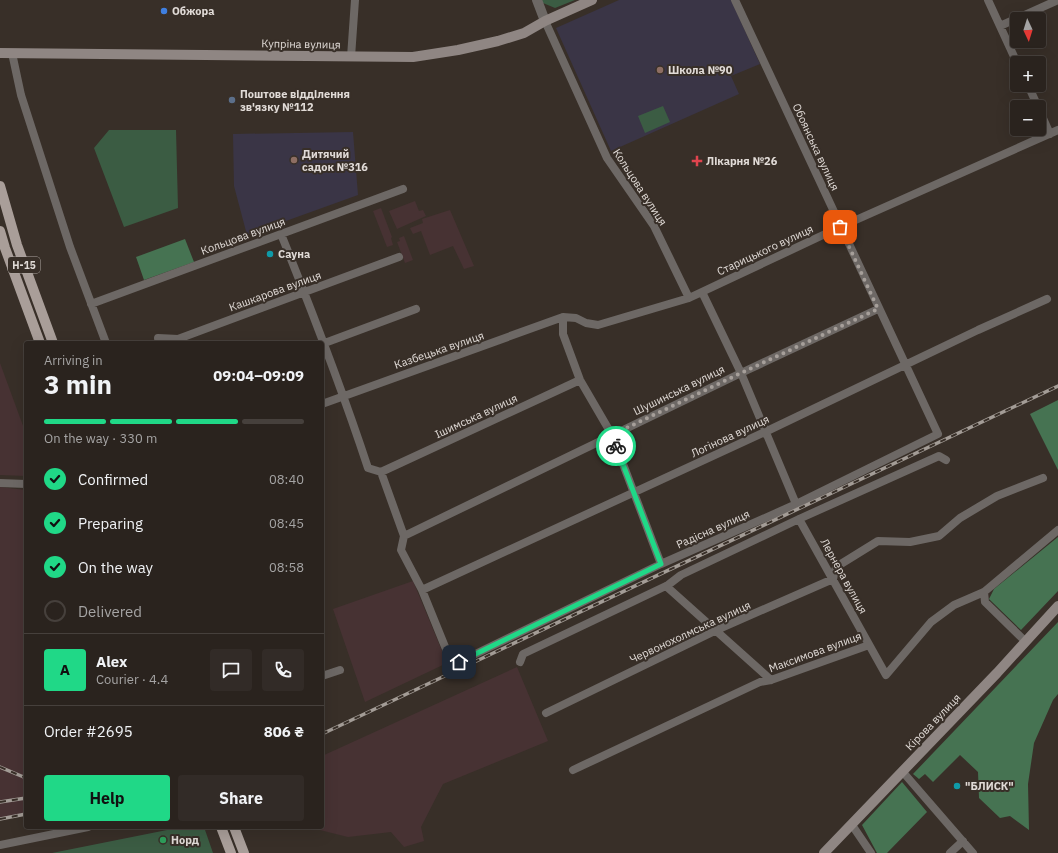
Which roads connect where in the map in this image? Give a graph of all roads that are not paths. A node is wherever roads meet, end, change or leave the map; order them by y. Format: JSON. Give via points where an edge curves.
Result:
{"nodes":[{"id":1,"x":355,"y":0,"type":"edge"},
{"id":2,"x":537,"y":0,"type":"edge"},
{"id":3,"x":592,"y":0,"type":"edge"},
{"id":4,"x":735,"y":0,"type":"edge"},
{"id":5,"x":988,"y":0,"type":"edge"},
{"id":6,"x":1058,"y":0,"type":"edge"},
{"id":7,"x":545,"y":21,"type":"junction"},
{"id":8,"x":1000,"y":26,"type":"junction"},
{"id":9,"x":0,"y":53,"type":"edge"},
{"id":10,"x":12,"y":53,"type":"junction"},
{"id":11,"x":1014,"y":56,"type":"edge"},
{"id":12,"x":351,"y":57,"type":"junction"},
{"id":13,"x":1046,"y":120,"type":"edge"},
{"id":14,"x":1054,"y":132,"type":"edge"},
{"id":15,"x":0,"y":186,"type":"edge"},
{"id":16,"x":404,"y":189,"type":"dead end"},
{"id":17,"x":840,"y":227,"type":"junction"},
{"id":18,"x":0,"y":231,"type":"edge"},
{"id":19,"x":281,"y":234,"type":"junction"},
{"id":20,"x":399,"y":257,"type":"dead end"},
{"id":21,"x":304,"y":292,"type":"junction"},
{"id":22,"x":702,"y":292,"type":"junction"},
{"id":23,"x":690,"y":298,"type":"junction"},
{"id":24,"x":1047,"y":299,"type":"dead end"},
{"id":25,"x":91,"y":304,"type":"junction"},
{"id":26,"x":416,"y":309,"type":"dead end"},
{"id":27,"x":878,"y":309,"type":"junction"},
{"id":28,"x":563,"y":317,"type":"junction"},
{"id":29,"x":158,"y":338,"type":"dead end"},
{"id":30,"x":39,"y":341,"type":"edge"},
{"id":31,"x":52,"y":341,"type":"edge"},
{"id":32,"x":105,"y":341,"type":"edge"},
{"id":33,"x":322,"y":341,"type":"edge"},
{"id":34,"x":324,"y":343,"type":"edge"},
{"id":35,"x":324,"y":346,"type":"edge"},
{"id":36,"x":904,"y":365,"type":"junction"},
{"id":37,"x":741,"y":373,"type":"junction"},
{"id":38,"x":580,"y":380,"type":"junction"},
{"id":39,"x":343,"y":395,"type":"junction"},
{"id":40,"x":324,"y":403,"type":"edge"},
{"id":41,"x":765,"y":432,"type":"junction"},
{"id":42,"x":938,"y":434,"type":"joint"},
{"id":43,"x":612,"y":435,"type":"junction"},
{"id":44,"x":946,"y":460,"type":"dead end"},
{"id":45,"x":381,"y":472,"type":"junction"},
{"id":46,"x":1043,"y":478,"type":"dead end"},
{"id":47,"x":0,"y":483,"type":"edge"},
{"id":48,"x":24,"y":484,"type":"edge"},
{"id":49,"x":633,"y":492,"type":"junction"},
{"id":50,"x":794,"y":505,"type":"junction"},
{"id":51,"x":799,"y":519,"type":"junction"},
{"id":52,"x":1058,"y":530,"type":"edge"},
{"id":53,"x":404,"y":536,"type":"junction"},
{"id":54,"x":661,"y":564,"type":"junction"},
{"id":55,"x":833,"y":579,"type":"junction"},
{"id":56,"x":666,"y":586,"type":"junction"},
{"id":57,"x":422,"y":590,"type":"junction"},
{"id":58,"x":984,"y":592,"type":"junction"},
{"id":59,"x":1058,"y":606,"type":"edge"},
{"id":60,"x":716,"y":631,"type":"junction"},
{"id":61,"x":1025,"y":641,"type":"junction"},
{"id":62,"x":869,"y":644,"type":"junction"},
{"id":63,"x":520,"y":662,"type":"dead end"},
{"id":64,"x":340,"y":670,"type":"dead end"},
{"id":65,"x":324,"y":675,"type":"edge"},
{"id":66,"x":771,"y":680,"type":"junction"},
{"id":67,"x":546,"y":713,"type":"dead end"},
{"id":68,"x":573,"y":770,"type":"dead end"},
{"id":69,"x":902,"y":771,"type":"junction"},
{"id":70,"x":852,"y":825,"type":"junction"},
{"id":71,"x":78,"y":829,"type":"edge"},
{"id":72,"x":223,"y":829,"type":"edge"},
{"id":73,"x":235,"y":829,"type":"edge"},
{"id":74,"x":963,"y":841,"type":"junction"},
{"id":75,"x":0,"y":845,"type":"edge"},
{"id":76,"x":231,"y":853,"type":"edge"},
{"id":77,"x":244,"y":853,"type":"edge"},
{"id":78,"x":824,"y":853,"type":"edge"},
{"id":79,"x":871,"y":853,"type":"edge"},
{"id":80,"x":950,"y":853,"type":"edge"},
{"id":81,"x":973,"y":853,"type":"edge"}],
"edges":[{"from":1,"to":12,"type":"street"},
{"from":2,"to":7,"type":"street"},
{"from":3,"to":7,"type":"main road","name":"Купріна вулиця"},
{"from":4,"to":17,"type":"street","name":"Обоянська вулиця"},
{"from":5,"to":8,"type":"street"},
{"from":6,"to":8,"type":"street"},
{"from":7,"to":12,"type":"main road","name":"Купріна вулиця","via":[[511,37],[458,50],[413,57]]},
{"from":7,"to":23,"type":"street","name":"Кольцова вулиця","via":[[607,158],[654,226]]},
{"from":8,"to":11,"type":"street"},
{"from":9,"to":10,"type":"main road","name":"Купріна вулиця"},
{"from":10,"to":12,"type":"main road","name":"Купріна вулиця"},
{"from":10,"to":25,"type":"street","via":[[21,95]]},
{"from":13,"to":14,"type":"street"},
{"from":14,"to":17,"type":"street","name":"Старицького вулиця"},
{"from":15,"to":31,"type":"main road","number":"Н-15","via":[[17,245]]},
{"from":16,"to":19,"type":"street","name":"Кольцова вулиця"},
{"from":17,"to":22,"type":"street","name":"Старицького вулиця"},
{"from":17,"to":27,"type":"street","name":"Обоянська вулиця"},
{"from":18,"to":30,"type":"main road","number":"Н-15"},
{"from":19,"to":21,"type":"street"},
{"from":19,"to":25,"type":"street","name":"Кольцова вулиця"},
{"from":20,"to":21,"type":"street","name":"Кашкарова вулиця"},
{"from":21,"to":29,"type":"street","name":"Кашкарова вулиця","via":[[178,339]]},
{"from":21,"to":33,"type":"street"},
{"from":22,"to":23,"type":"street","name":"Старицького вулиця"},
{"from":22,"to":37,"type":"street"},
{"from":23,"to":28,"type":"street","name":"Старицького вулиця","via":[[598,325]]},
{"from":24,"to":36,"type":"street","name":"Логінова вулиця"},
{"from":25,"to":32,"type":"street"},
{"from":26,"to":34,"type":"street"},
{"from":27,"to":36,"type":"street","name":"Обоянська вулиця"},
{"from":27,"to":37,"type":"street","name":"Шушинська вулиця"},
{"from":28,"to":38,"type":"street","via":[[563,334]]},
{"from":28,"to":39,"type":"street","name":"Казбецька вулиця"},
{"from":35,"to":39,"type":"street"},
{"from":36,"to":41,"type":"street","name":"Логінова вулиця"},
{"from":36,"to":42,"type":"street","name":"Обоянська вулиця"},
{"from":37,"to":41,"type":"street"},
{"from":37,"to":43,"type":"street","name":"Шушинська вулиця"},
{"from":38,"to":43,"type":"street"},
{"from":38,"to":45,"type":"street","name":"Ішимська вулиця"},
{"from":39,"to":40,"type":"street","name":"Казбецька вулиця"},
{"from":39,"to":45,"type":"street","via":[[368,468]]},
{"from":41,"to":49,"type":"street","name":"Логінова вулиця"},
{"from":41,"to":50,"type":"street"},
{"from":42,"to":50,"type":"street","name":"Радісна вулиця"},
{"from":43,"to":49,"type":"street"},
{"from":43,"to":53,"type":"street","name":"Шушинська вулиця"},
{"from":44,"to":51,"type":"street","via":[[939,456]]},
{"from":45,"to":53,"type":"street"},
{"from":46,"to":55,"type":"street","via":[[997,496],[960,518],[939,536],[910,542],[878,542],[836,568]]},
{"from":47,"to":48,"type":"street"},
{"from":49,"to":54,"type":"street"},
{"from":49,"to":57,"type":"street","name":"Логінова вулиця"},
{"from":50,"to":54,"type":"street","name":"Радісна вулиця"},
{"from":51,"to":55,"type":"street","name":"Лернера вулиця"},
{"from":51,"to":56,"type":"street","via":[[681,575]]},
{"from":52,"to":58,"type":"street","name":"Максимова вулиця"},
{"from":53,"to":57,"type":"street","via":[[401,550]]},
{"from":54,"to":57,"type":"street","name":"Радісна вулиця","via":[[459,662],[450,659]]},
{"from":55,"to":60,"type":"street","name":"Червонохолмська вулиця"},
{"from":55,"to":62,"type":"street","name":"Лернера вулиця"},
{"from":56,"to":60,"type":"street"},
{"from":56,"to":63,"type":"street","via":[[523,654]]},
{"from":58,"to":61,"type":"street","via":[[986,602]]},
{"from":58,"to":62,"type":"street","name":"Максимова вулиця","via":[[954,605],[931,622],[886,675]]},
{"from":59,"to":61,"type":"main road","name":"Кірова вулиця"},
{"from":60,"to":66,"type":"street"},
{"from":60,"to":67,"type":"street","name":"Червонохолмська вулиця"},
{"from":61,"to":69,"type":"main road","name":"Кірова вулиця"},
{"from":62,"to":66,"type":"street","name":"Максимова вулиця"},
{"from":64,"to":65,"type":"street"},
{"from":66,"to":68,"type":"street","name":"Максимова вулиця","via":[[760,682]]},
{"from":69,"to":70,"type":"main road","name":"Кірова вулиця"},
{"from":69,"to":74,"type":"street"},
{"from":70,"to":78,"type":"main road","name":"Кірова вулиця"},
{"from":70,"to":79,"type":"street"},
{"from":71,"to":75,"type":"street"},
{"from":72,"to":76,"type":"main road"},
{"from":73,"to":77,"type":"main road"},
{"from":74,"to":80,"type":"street"},
{"from":74,"to":81,"type":"street"}]}
